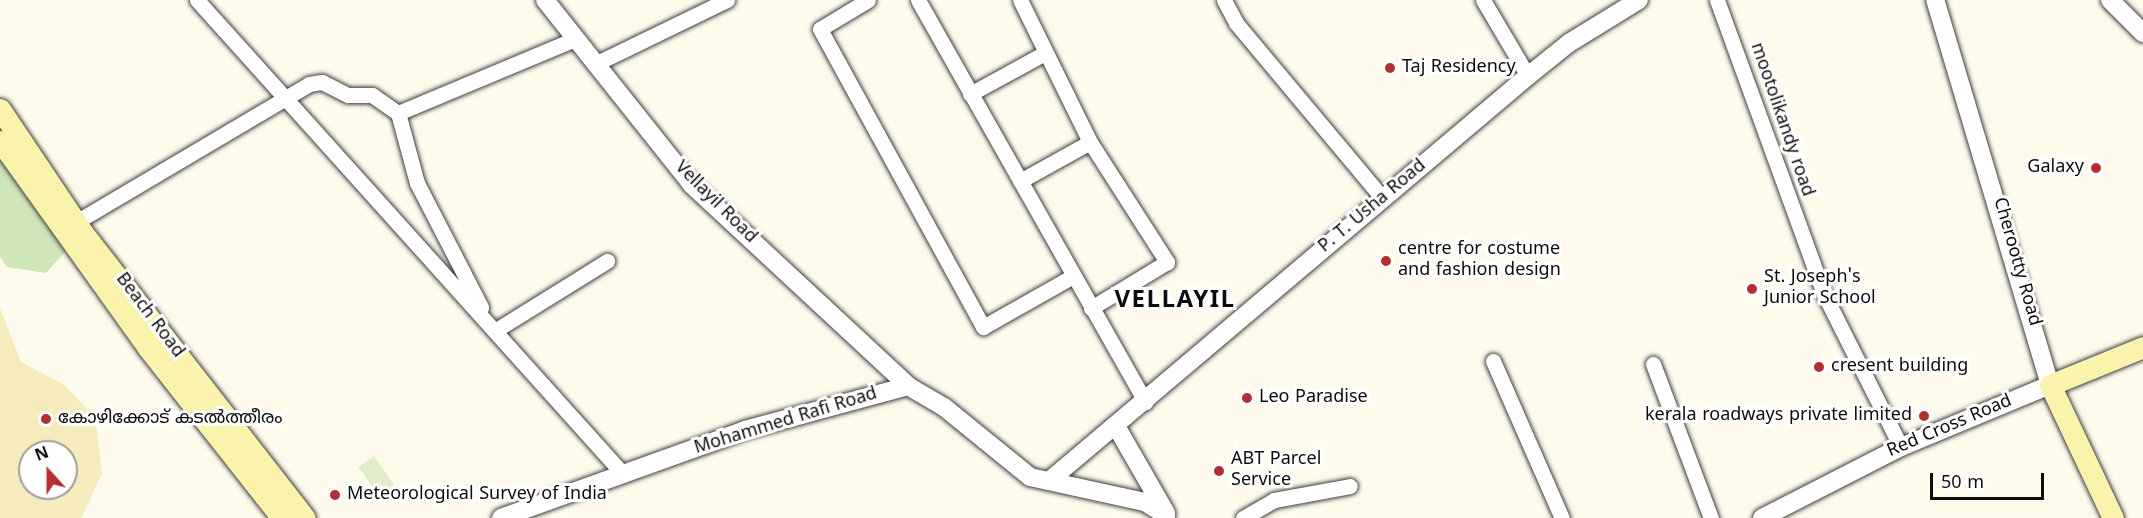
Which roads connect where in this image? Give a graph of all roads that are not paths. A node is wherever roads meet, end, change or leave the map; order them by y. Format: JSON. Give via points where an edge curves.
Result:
{"nodes":[{"id":1,"x":197,"y":0,"type":"edge"},
{"id":2,"x":545,"y":0,"type":"edge"},
{"id":3,"x":727,"y":0,"type":"edge"},
{"id":4,"x":868,"y":0,"type":"edge"},
{"id":5,"x":918,"y":0,"type":"edge"},
{"id":6,"x":1020,"y":0,"type":"edge"},
{"id":7,"x":1224,"y":0,"type":"edge"},
{"id":8,"x":1483,"y":0,"type":"edge"},
{"id":9,"x":1639,"y":0,"type":"edge"},
{"id":10,"x":1717,"y":0,"type":"edge"},
{"id":11,"x":1935,"y":0,"type":"edge"},
{"id":12,"x":2110,"y":0,"type":"edge"},
{"id":13,"x":2143,"y":33,"type":"edge"},
{"id":14,"x":575,"y":39,"type":"junction"},
{"id":15,"x":1043,"y":54,"type":"junction"},
{"id":16,"x":595,"y":64,"type":"junction"},
{"id":17,"x":1528,"y":76,"type":"junction"},
{"id":18,"x":970,"y":94,"type":"junction"},
{"id":19,"x":283,"y":100,"type":"junction"},
{"id":20,"x":0,"y":109,"type":"edge"},
{"id":21,"x":398,"y":113,"type":"junction"},
{"id":22,"x":0,"y":141,"type":"edge"},
{"id":23,"x":1090,"y":142,"type":"junction"},
{"id":24,"x":1020,"y":181,"type":"junction"},
{"id":25,"x":1383,"y":199,"type":"junction"},
{"id":26,"x":76,"y":222,"type":"junction"},
{"id":27,"x":607,"y":261,"type":"dead end"},
{"id":28,"x":1073,"y":276,"type":"junction"},
{"id":29,"x":1091,"y":308,"type":"junction"},
{"id":30,"x":492,"y":326,"type":"junction"},
{"id":31,"x":2143,"y":347,"type":"edge"},
{"id":32,"x":1493,"y":361,"type":"dead end"},
{"id":33,"x":1653,"y":363,"type":"dead end"},
{"id":34,"x":2050,"y":385,"type":"junction"},
{"id":35,"x":908,"y":386,"type":"junction"},
{"id":36,"x":1145,"y":402,"type":"junction"},
{"id":37,"x":1116,"y":426,"type":"junction"},
{"id":38,"x":1901,"y":447,"type":"junction"},
{"id":39,"x":623,"y":474,"type":"junction"},
{"id":40,"x":1049,"y":481,"type":"junction"},
{"id":41,"x":1350,"y":486,"type":"dead end"},
{"id":42,"x":1167,"y":516,"type":"edge"},
{"id":43,"x":282,"y":518,"type":"edge"},
{"id":44,"x":305,"y":518,"type":"edge"},
{"id":45,"x":501,"y":518,"type":"edge"},
{"id":46,"x":1243,"y":518,"type":"edge"},
{"id":47,"x":1562,"y":518,"type":"edge"},
{"id":48,"x":1711,"y":518,"type":"edge"},
{"id":49,"x":1762,"y":518,"type":"edge"},
{"id":50,"x":2113,"y":518,"type":"edge"}],
"edges":[{"from":1,"to":19,"type":"street"},
{"from":2,"to":14,"type":"street","name":"Vellayil Road"},
{"from":3,"to":16,"type":"street"},
{"from":4,"to":28,"type":"street","via":[[820,29],[983,327]]},
{"from":5,"to":18,"type":"street"},
{"from":6,"to":15,"type":"street"},
{"from":7,"to":25,"type":"street","via":[[1236,23]]},
{"from":8,"to":17,"type":"street"},
{"from":9,"to":17,"type":"street","name":"P. T. Usha Road","via":[[1569,43]]},
{"from":10,"to":38,"type":"street","name":"mootolikandy road","via":[[1824,294]]},
{"from":11,"to":34,"type":"street","name":"Cherootty Road"},
{"from":12,"to":13,"type":"street"},
{"from":14,"to":16,"type":"street","name":"Vellayil Road"},
{"from":14,"to":21,"type":"street"},
{"from":15,"to":18,"type":"street"},
{"from":15,"to":23,"type":"street"},
{"from":16,"to":35,"type":"street","name":"Vellayil Road","via":[[692,185]]},
{"from":17,"to":25,"type":"street","name":"P. T. Usha Road"},
{"from":18,"to":24,"type":"street"},
{"from":19,"to":21,"type":"street","via":[[322,82],[348,95],[372,95]]},
{"from":19,"to":26,"type":"street"},
{"from":19,"to":30,"type":"street"},
{"from":20,"to":26,"type":"main road","name":"Beach Road"},
{"from":21,"to":30,"type":"street","via":[[417,183]]},
{"from":22,"to":43,"type":"main road","name":"Beach Road","via":[[148,348]]},
{"from":23,"to":24,"type":"street"},
{"from":23,"to":29,"type":"street","via":[[1167,262]]},
{"from":24,"to":28,"type":"street"},
{"from":25,"to":36,"type":"street","name":"P. T. Usha Road"},
{"from":26,"to":44,"type":"main road","name":"Beach Road"},
{"from":27,"to":30,"type":"street"},
{"from":28,"to":29,"type":"street"},
{"from":29,"to":36,"type":"street"},
{"from":30,"to":39,"type":"street"},
{"from":31,"to":34,"type":"main road","name":"Red Cross Road"},
{"from":32,"to":47,"type":"street"},
{"from":33,"to":48,"type":"street"},
{"from":34,"to":38,"type":"street","name":"Red Cross Road"},
{"from":34,"to":50,"type":"main road","name":"Cherootty Road"},
{"from":35,"to":39,"type":"street","name":"Mohammed Rafi Road","via":[[745,430]]},
{"from":35,"to":40,"type":"street","via":[[944,407],[1030,477]]},
{"from":36,"to":37,"type":"street","name":"P. T. Usha Road"},
{"from":37,"to":40,"type":"street","name":"P. T. Usha Road"},
{"from":37,"to":42,"type":"street"},
{"from":38,"to":49,"type":"street","name":"Red Cross Road"},
{"from":39,"to":45,"type":"street","name":"Mohammed Rafi Road"},
{"from":40,"to":42,"type":"street","via":[[1145,502]]},
{"from":41,"to":46,"type":"street","via":[[1274,500]]}]}
